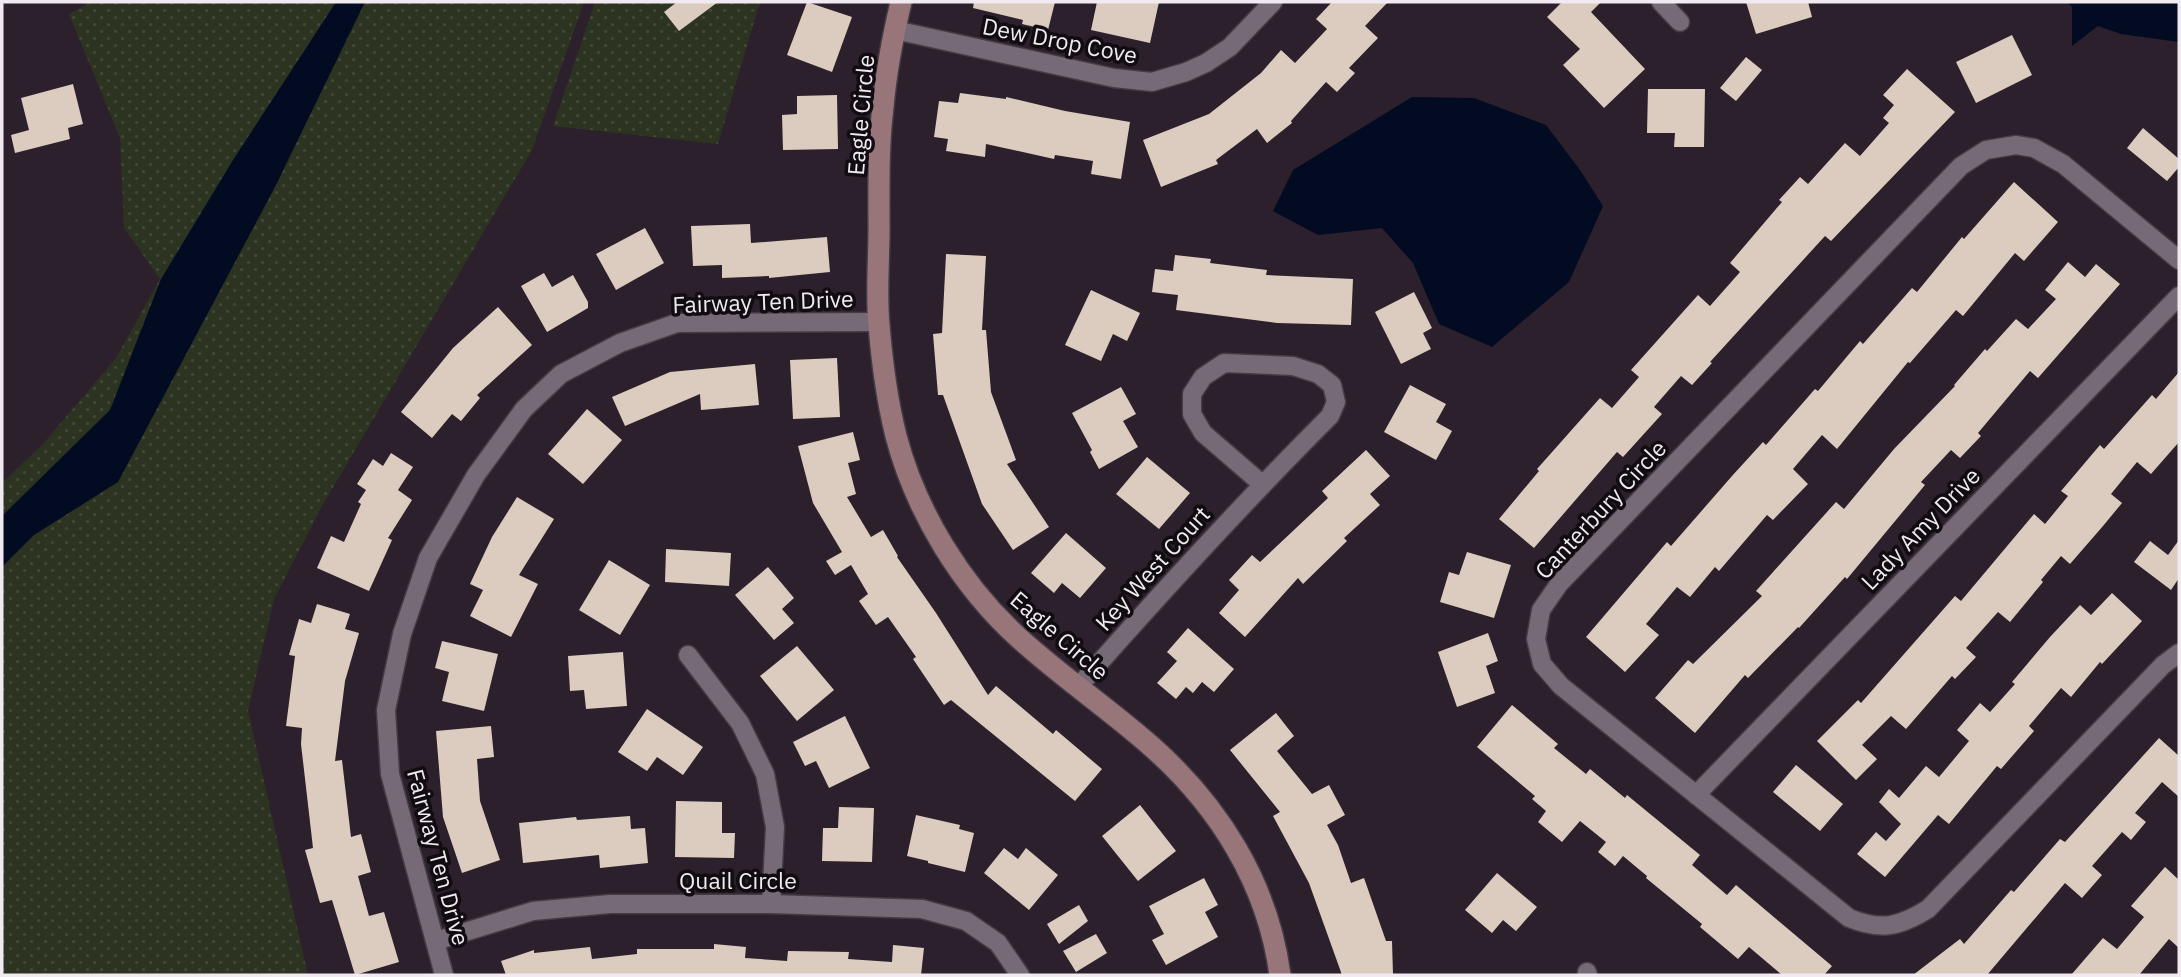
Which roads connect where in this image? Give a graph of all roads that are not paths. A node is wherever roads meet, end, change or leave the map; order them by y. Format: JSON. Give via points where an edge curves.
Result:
{"nodes":[{"id":1,"x":901,"y":2,"type":"edge"},
{"id":2,"x":1273,"y":2,"type":"edge"},
{"id":3,"x":1661,"y":2,"type":"edge"},
{"id":4,"x":1680,"y":23,"type":"dead end"},
{"id":5,"x":895,"y":30,"type":"junction"},
{"id":6,"x":2179,"y":260,"type":"edge"},
{"id":7,"x":2179,"y":296,"type":"edge"},
{"id":8,"x":878,"y":322,"type":"junction"},
{"id":9,"x":1262,"y":484,"type":"junction"},
{"id":10,"x":2179,"y":653,"type":"edge"},
{"id":11,"x":688,"y":655,"type":"dead end"},
{"id":12,"x":1078,"y":687,"type":"junction"},
{"id":13,"x":1696,"y":795,"type":"junction"},
{"id":14,"x":771,"y":904,"type":"junction"},
{"id":15,"x":436,"y":941,"type":"junction"},
{"id":16,"x":444,"y":975,"type":"edge"},
{"id":17,"x":1020,"y":975,"type":"edge"},
{"id":18,"x":1280,"y":975,"type":"edge"}],
"edges":[{"from":1,"to":5,"type":"street","name":"Eagle Circle"},
{"from":2,"to":5,"type":"street","name":"Dew Drop Cove","via":[[1230,47],[1206,63],[1152,82],[1114,78]]},
{"from":3,"to":4,"type":"street"},
{"from":5,"to":8,"type":"street","name":"Eagle Circle","via":[[882,108]]},
{"from":6,"to":13,"type":"street","name":"Canterbury Circle","via":[[2063,164],[2034,148],[2015,145],[1986,150],[1961,166],[1559,584],[1541,610],[1536,639],[1542,664],[1561,686]]},
{"from":7,"to":13,"type":"street","name":"Lady Amy Drive"},
{"from":8,"to":12,"type":"street","name":"Eagle Circle","via":[[896,437],[932,524],[987,606]]},
{"from":8,"to":15,"type":"street","name":"Fairway Ten Drive","via":[[677,323],[620,343],[561,374],[524,409],[476,475],[428,558],[402,634],[386,710],[390,774]]},
{"from":9,"to":9,"type":"street","name":"Key West Court","via":[[1330,416],[1336,402],[1332,385],[1318,374],[1293,366],[1224,363],[1203,377],[1192,394],[1192,414],[1203,433]]},
{"from":9,"to":12,"type":"street","name":"Key West Court"},
{"from":10,"to":13,"type":"street","name":"Canterbury Circle","via":[[1928,909],[1908,921],[1866,925],[1849,918]]},
{"from":11,"to":14,"type":"street","via":[[740,723],[765,774],[775,827]]},
{"from":12,"to":18,"type":"street","name":"Eagle Circle","via":[[1152,747],[1208,804],[1251,875],[1269,924]]},
{"from":14,"to":15,"type":"street","name":"Quail Circle","via":[[610,904],[533,911]]},
{"from":14,"to":17,"type":"street","name":"Quail Circle","via":[[922,909],[966,921],[998,943]]},
{"from":15,"to":16,"type":"street","name":"Fairway Ten Drive"}]}
